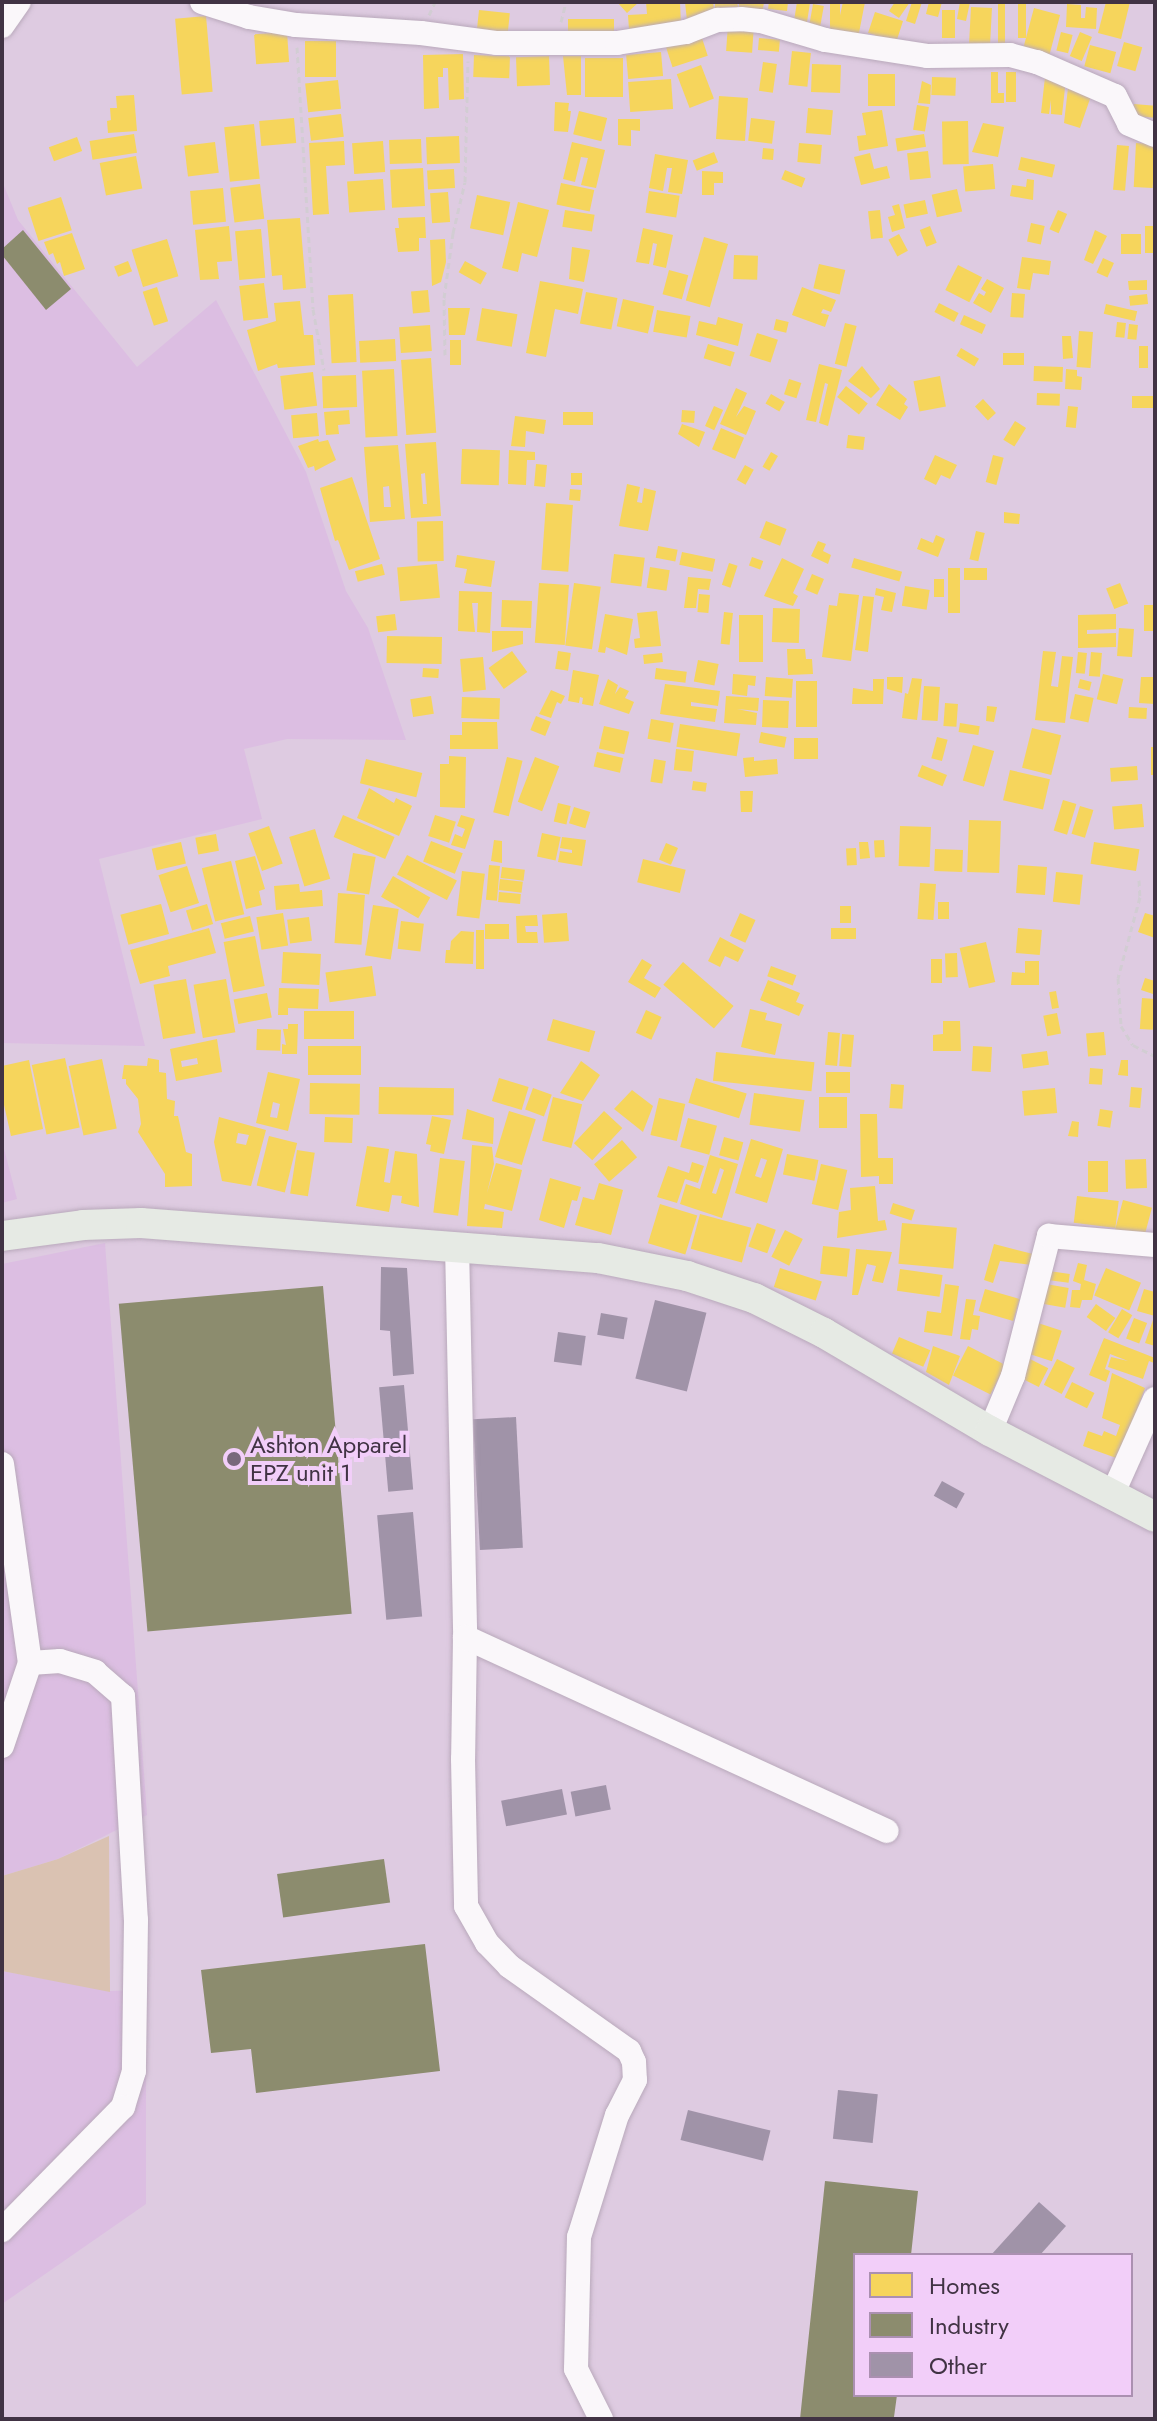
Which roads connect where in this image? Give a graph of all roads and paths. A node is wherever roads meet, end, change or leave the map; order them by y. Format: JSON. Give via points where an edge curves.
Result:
{"nodes":[{"id":1,"x":19,"y":2,"type":"edge"},
{"id":2,"x":202,"y":2,"type":"edge"},
{"id":3,"x":296,"y":25,"type":"junction"},
{"id":4,"x":2,"y":26,"type":"edge"},
{"id":5,"x":471,"y":40,"type":"junction"},
{"id":6,"x":1155,"y":135,"type":"edge"},
{"id":7,"x":445,"y":355,"type":"dead end"},
{"id":8,"x":324,"y":370,"type":"dead end"},
{"id":9,"x":1139,"y":880,"type":"dead end"},
{"id":10,"x":1155,"y":1056,"type":"edge"},
{"id":11,"x":2,"y":1236,"type":"edge"},
{"id":12,"x":457,"y":1245,"type":"junction"},
{"id":13,"x":1155,"y":1245,"type":"edge"},
{"id":14,"x":1155,"y":1399,"type":"edge"},
{"id":15,"x":990,"y":1431,"type":"junction"},
{"id":16,"x":2,"y":1464,"type":"edge"},
{"id":17,"x":1113,"y":1493,"type":"junction"},
{"id":18,"x":1155,"y":1517,"type":"edge"},
{"id":19,"x":465,"y":1637,"type":"junction"},
{"id":20,"x":30,"y":1663,"type":"junction"},
{"id":21,"x":2,"y":1746,"type":"edge"},
{"id":22,"x":887,"y":1831,"type":"dead end"},
{"id":23,"x":2,"y":2230,"type":"edge"},
{"id":24,"x":601,"y":2419,"type":"edge"}],
"edges":[{"from":1,"to":4,"type":"street"},
{"from":2,"to":3,"type":"street"},
{"from":3,"to":5,"type":"street"},
{"from":3,"to":8,"type":"path","via":[[312,295]]},
{"from":5,"to":6,"type":"street","via":[[617,43],[741,19],[825,40],[927,56],[1010,55],[1115,96],[1129,124]]},
{"from":5,"to":7,"type":"path","via":[[465,182],[444,298]]},
{"from":9,"to":10,"type":"path","via":[[1140,897],[1118,978],[1121,1026],[1133,1045]]},
{"from":11,"to":12,"type":"main road","via":[[141,1223]]},
{"from":12,"to":15,"type":"main road","via":[[598,1258],[687,1276],[754,1298]]},
{"from":12,"to":19,"type":"street"},
{"from":13,"to":15,"type":"street","via":[[1049,1236],[1013,1376]]},
{"from":14,"to":17,"type":"street"},
{"from":15,"to":17,"type":"main road"},
{"from":16,"to":20,"type":"street"},
{"from":17,"to":18,"type":"main road"},
{"from":19,"to":22,"type":"street"},
{"from":19,"to":24,"type":"street","via":[[466,1906],[487,1943],[509,1966],[629,2051],[634,2062],[635,2080],[617,2115],[579,2237],[576,2369]]},
{"from":20,"to":21,"type":"street"},
{"from":20,"to":23,"type":"street","via":[[60,1661],[95,1672],[123,1696],[136,1920],[134,2071],[123,2107]]}]}
